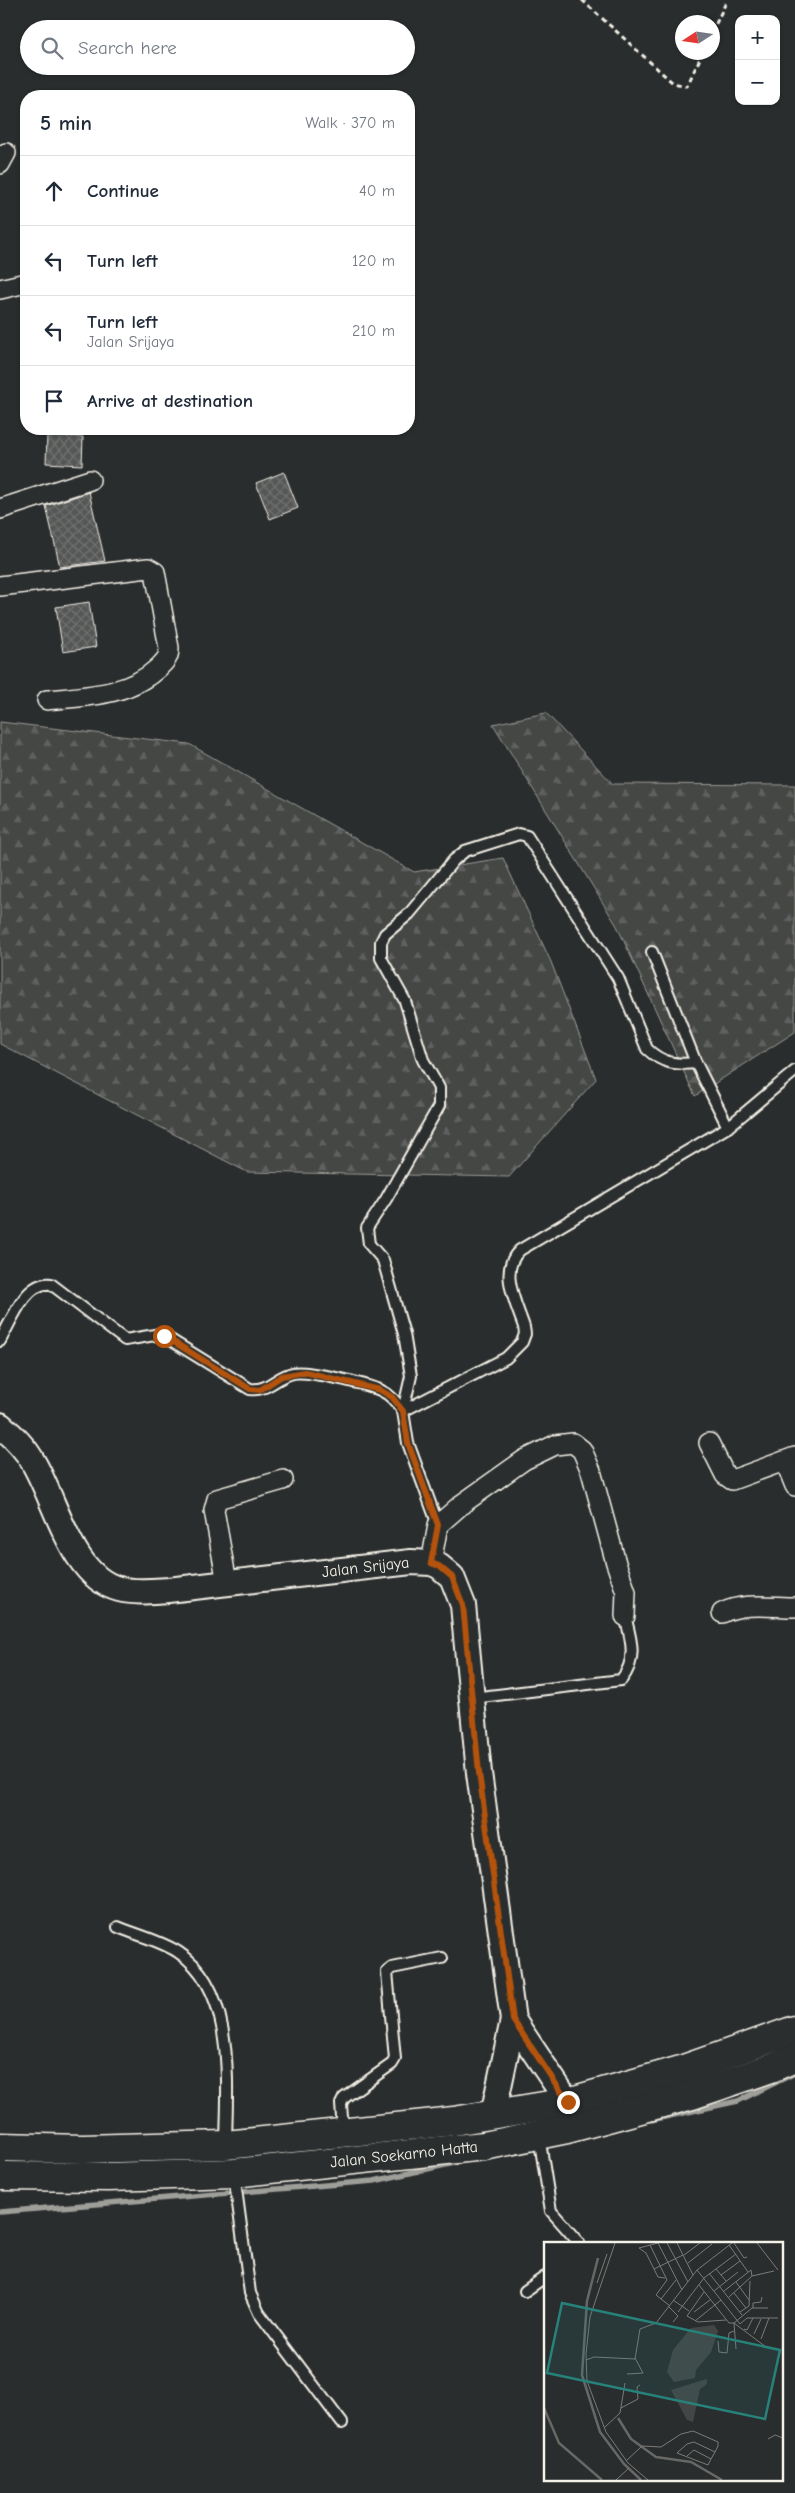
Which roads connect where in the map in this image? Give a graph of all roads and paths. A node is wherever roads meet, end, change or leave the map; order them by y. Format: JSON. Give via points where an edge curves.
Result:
{"nodes":[{"id":1,"x":582,"y":0,"type":"edge"},
{"id":2,"x":727,"y":0,"type":"edge"},
{"id":3,"x":720,"y":15,"type":"edge"},
{"id":4,"x":699,"y":60,"type":"edge"},
{"id":5,"x":20,"y":284,"type":"edge"},
{"id":6,"x":0,"y":289,"type":"edge"},
{"id":7,"x":90,"y":480,"type":"dead end"},
{"id":8,"x":0,"y":509,"type":"edge"},
{"id":9,"x":0,"y":586,"type":"edge"},
{"id":10,"x":47,"y":700,"type":"dead end"},
{"id":11,"x":652,"y":952,"type":"dead end"},
{"id":12,"x":696,"y":1063,"type":"junction"},
{"id":13,"x":795,"y":1071,"type":"edge"},
{"id":14,"x":728,"y":1127,"type":"junction"},
{"id":15,"x":0,"y":1340,"type":"edge"},
{"id":16,"x":403,"y":1411,"type":"junction"},
{"id":17,"x":0,"y":1425,"type":"edge"},
{"id":18,"x":709,"y":1443,"type":"dead end"},
{"id":19,"x":790,"y":1459,"type":"edge"},
{"id":20,"x":283,"y":1480,"type":"dead end"},
{"id":21,"x":795,"y":1486,"type":"edge"},
{"id":22,"x":438,"y":1525,"type":"junction"},
{"id":23,"x":431,"y":1563,"type":"junction"},
{"id":24,"x":228,"y":1583,"type":"junction"},
{"id":25,"x":795,"y":1607,"type":"edge"},
{"id":26,"x":722,"y":1613,"type":"dead end"},
{"id":27,"x":625,"y":1616,"type":"joint"},
{"id":28,"x":472,"y":1698,"type":"junction"},
{"id":29,"x":118,"y":1927,"type":"dead end"},
{"id":30,"x":442,"y":1958,"type":"dead end"},
{"id":31,"x":513,"y":2020,"type":"junction"},
{"id":32,"x":795,"y":2030,"type":"edge"},
{"id":33,"x":795,"y":2058,"type":"edge"},
{"id":34,"x":568,"y":2102,"type":"junction"},
{"id":35,"x":493,"y":2115,"type":"junction"},
{"id":36,"x":343,"y":2134,"type":"junction"},
{"id":37,"x":540,"y":2138,"type":"junction"},
{"id":38,"x":226,"y":2145,"type":"junction"},
{"id":39,"x":0,"y":2147,"type":"edge"},
{"id":40,"x":0,"y":2176,"type":"edge"},
{"id":41,"x":235,"y":2180,"type":"junction"},
{"id":42,"x":578,"y":2242,"type":"edge"},
{"id":43,"x":544,"y":2278,"type":"edge"},
{"id":44,"x":525,"y":2291,"type":"dead end"},
{"id":45,"x":342,"y":2423,"type":"dead end"}],
"edges":[{"from":1,"to":4,"type":"path","via":[[673,83],[687,86]]},
{"from":2,"to":3,"type":"path"},
{"from":5,"to":6,"type":"street"},
{"from":7,"to":8,"type":"street"},
{"from":9,"to":10,"type":"street","via":[[148,568],[155,572],[170,648],[166,660],[152,673],[123,688],[105,694]]},
{"from":11,"to":12,"type":"lane"},
{"from":12,"to":14,"type":"lane"},
{"from":12,"to":16,"type":"lane","via":[[667,1063],[647,1049],[618,978],[528,836],[519,834],[465,851],[410,914],[385,934],[379,950],[381,958],[405,1001],[423,1060],[439,1088],[439,1106],[367,1228],[369,1244],[382,1260],[410,1359],[410,1387]]},
{"from":13,"to":14,"type":"lane"},
{"from":14,"to":16,"type":"lane","via":[[520,1250],[512,1257],[509,1279],[525,1334],[522,1342],[506,1358]]},
{"from":15,"to":16,"type":"lane","via":[[25,1297],[37,1287],[51,1284],[125,1340],[161,1334],[250,1389],[260,1390],[282,1376],[305,1372],[380,1390],[392,1397]]},
{"from":16,"to":22,"type":"lane","via":[[408,1443]]},
{"from":17,"to":24,"type":"street","name":"Jalan Srijaya","via":[[16,1438],[33,1461],[82,1563],[103,1582],[134,1592]]},
{"from":18,"to":19,"type":"street","via":[[725,1474],[732,1480]]},
{"from":19,"to":21,"type":"street"},
{"from":20,"to":24,"type":"street","via":[[217,1499],[214,1503]]},
{"from":22,"to":23,"type":"street"},
{"from":22,"to":27,"type":"street","via":[[524,1460],[555,1445],[573,1442],[582,1450],[591,1471],[626,1592]]},
{"from":23,"to":24,"type":"street","name":"Jalan Srijaya","via":[[411,1562]]},
{"from":23,"to":28,"type":"street","name":"Jalan Srijaya","via":[[452,1577],[463,1605]]},
{"from":25,"to":26,"type":"street","via":[[749,1606],[731,1608]]},
{"from":27,"to":28,"type":"lane","via":[[633,1647],[621,1680]]},
{"from":28,"to":31,"type":"street","name":"Jalan Srijaya","via":[[479,1773]]},
{"from":29,"to":38,"type":"lane","via":[[178,1951],[195,1965],[215,1998],[224,2035]]},
{"from":30,"to":36,"type":"lane","via":[[392,1968],[387,1972],[395,2059],[344,2098],[341,2104]]},
{"from":31,"to":34,"type":"street","name":"Jalan Srijaya"},
{"from":31,"to":35,"type":"street"},
{"from":32,"to":34,"type":"highway","name":"Jalan Soekarno Hatta","via":[[681,2070]]},
{"from":33,"to":37,"type":"highway","name":"Jalan Soekarno Hatta","via":[[692,2095]]},
{"from":34,"to":35,"type":"highway","name":"Jalan Soekarno Hatta"},
{"from":35,"to":36,"type":"highway","name":"Jalan Soekarno Hatta"},
{"from":36,"to":38,"type":"highway","name":"Jalan Soekarno Hatta"},
{"from":37,"to":41,"type":"highway","name":"Jalan Soekarno Hatta"},
{"from":37,"to":42,"type":"lane","via":[[548,2198],[554,2215]]},
{"from":38,"to":39,"type":"highway","name":"Jalan Soekarno Hatta","via":[[83,2149]]},
{"from":40,"to":41,"type":"highway","name":"Jalan Soekarno Hatta"},
{"from":41,"to":45,"type":"lane","via":[[250,2293],[256,2308]]},
{"from":43,"to":44,"type":"lane"}]}
